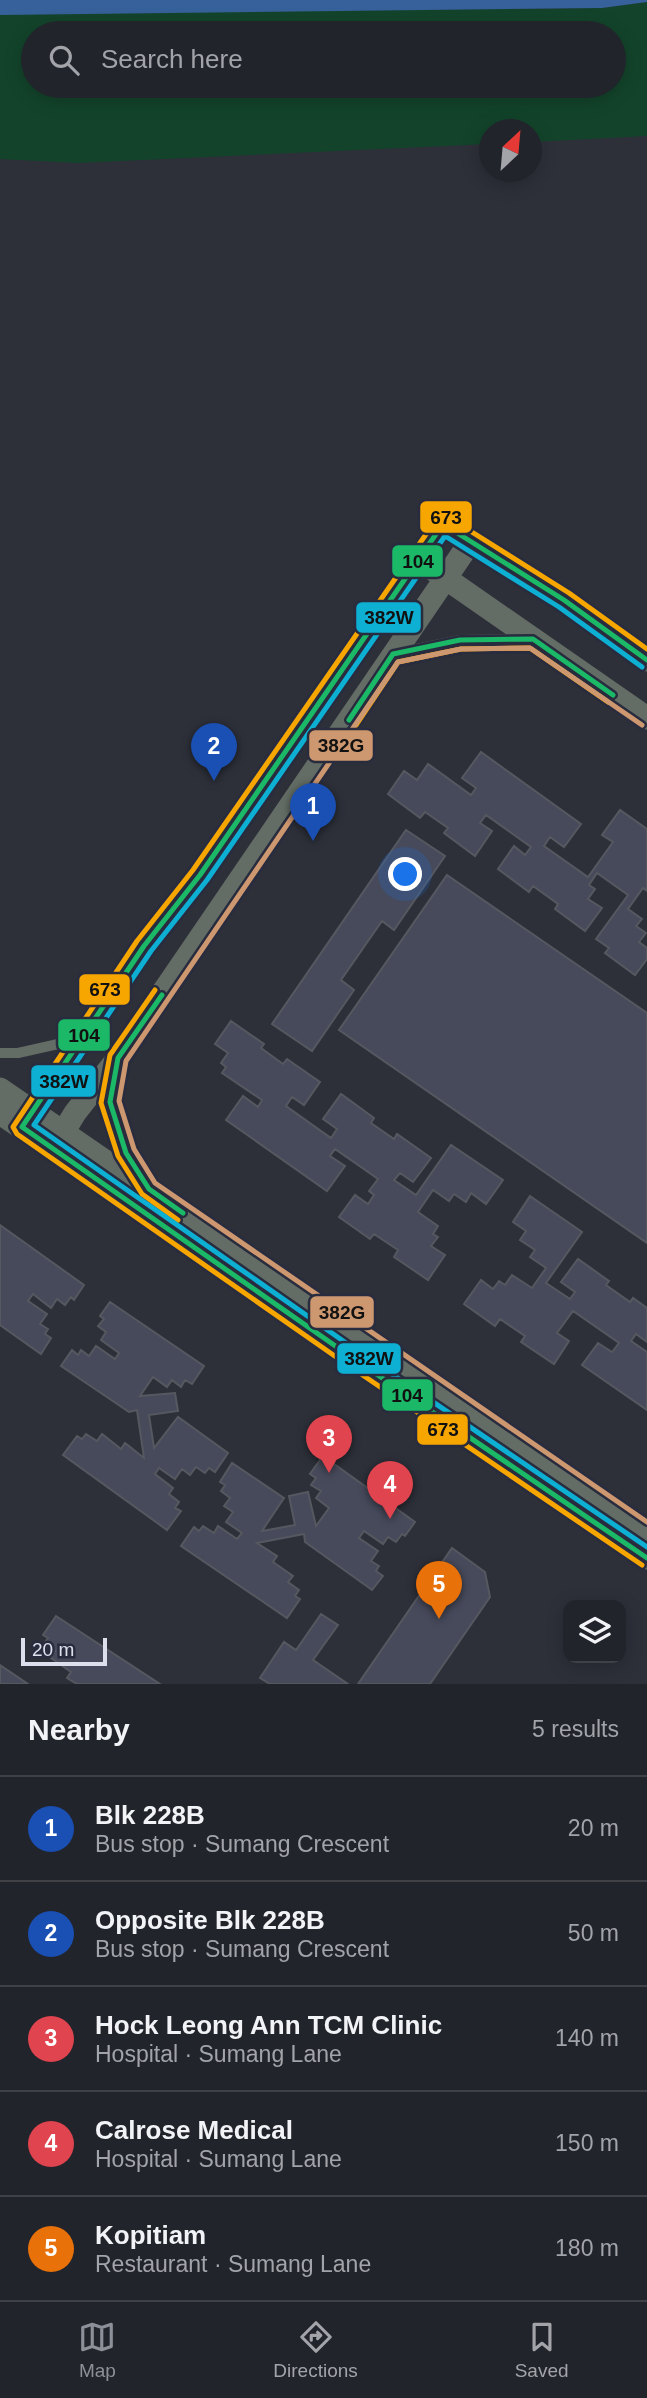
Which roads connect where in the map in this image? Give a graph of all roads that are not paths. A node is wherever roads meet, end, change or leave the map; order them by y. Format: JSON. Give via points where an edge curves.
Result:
{"nodes":[{"id":1,"x":471,"y":541,"type":"junction"},
{"id":2,"x":418,"y":559,"type":"junction"},
{"id":3,"x":446,"y":577,"type":"junction"},
{"id":4,"x":533,"y":639,"type":"junction"},
{"id":5,"x":393,"y":654,"type":"junction"},
{"id":6,"x":647,"y":660,"type":"edge"},
{"id":7,"x":647,"y":718,"type":"edge"},
{"id":8,"x":83,"y":1038,"type":"junction"},
{"id":9,"x":0,"y":1053,"type":"edge"},
{"id":10,"x":118,"y":1058,"type":"junction"},
{"id":11,"x":0,"y":1089,"type":"edge"},
{"id":12,"x":0,"y":1113,"type":"edge"},
{"id":13,"x":27,"y":1119,"type":"junction"},
{"id":14,"x":58,"y":1140,"type":"junction"},
{"id":15,"x":149,"y":1189,"type":"junction"},
{"id":16,"x":647,"y":1532,"type":"edge"},
{"id":17,"x":647,"y":1558,"type":"edge"}],
"edges":[{"from":1,"to":2,"type":"street","via":[[443,524]]},
{"from":1,"to":3,"type":"street"},
{"from":1,"to":6,"type":"street"},
{"from":2,"to":3,"type":"street"},
{"from":2,"to":8,"type":"street"},
{"from":3,"to":4,"type":"street"},
{"from":3,"to":5,"type":"street"},
{"from":4,"to":5,"type":"lane","via":[[460,640]]},
{"from":4,"to":7,"type":"street"},
{"from":5,"to":10,"type":"street"},
{"from":8,"to":9,"type":"lane","via":[[18,1054]]},
{"from":8,"to":13,"type":"street"},
{"from":10,"to":14,"type":"street"},
{"from":10,"to":15,"type":"lane","via":[[110,1102],[126,1153]]},
{"from":11,"to":13,"type":"street"},
{"from":12,"to":13,"type":"street"},
{"from":13,"to":14,"type":"street"},
{"from":14,"to":15,"type":"street"},
{"from":14,"to":17,"type":"street","via":[[344,1352]]},
{"from":15,"to":16,"type":"street"}]}
